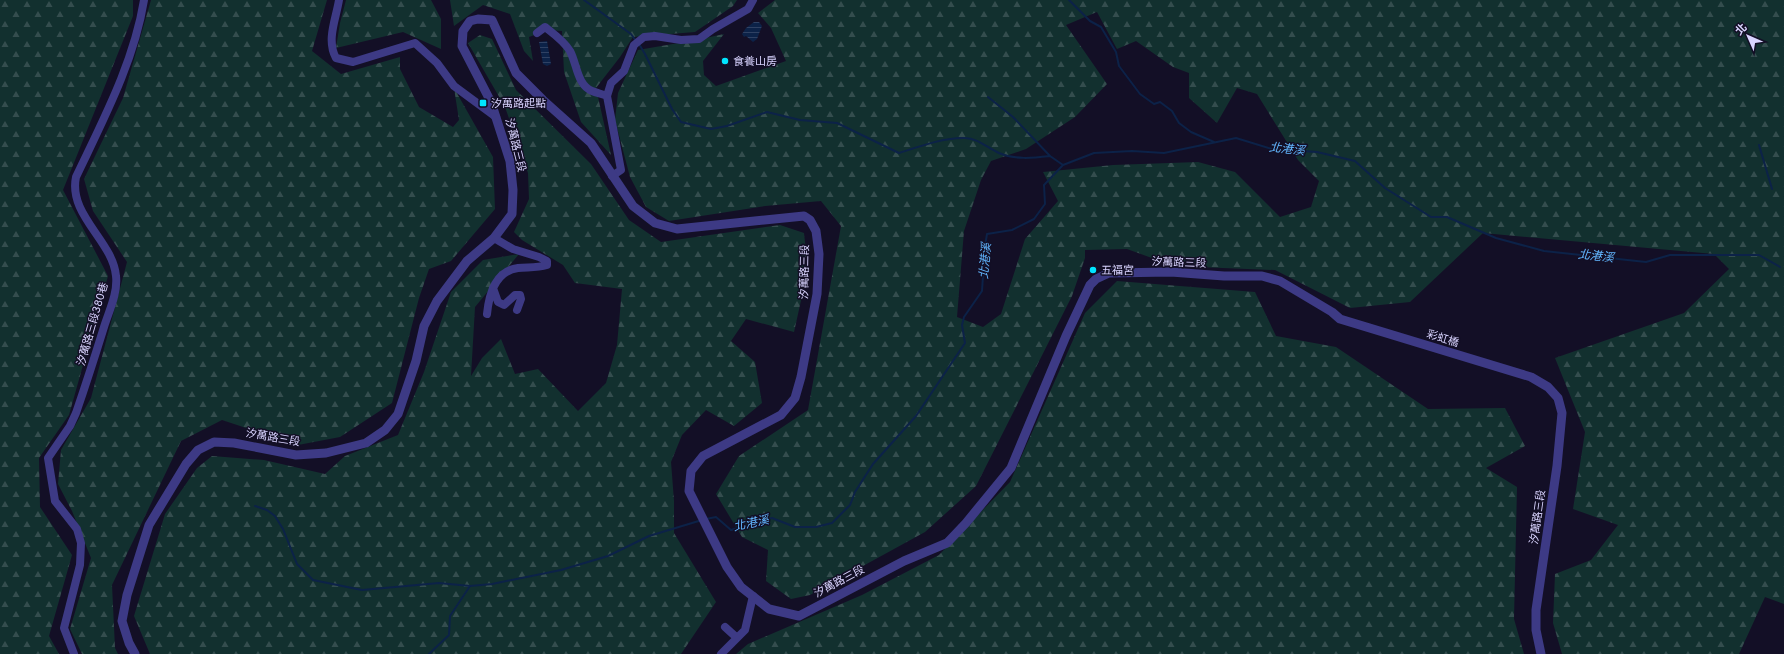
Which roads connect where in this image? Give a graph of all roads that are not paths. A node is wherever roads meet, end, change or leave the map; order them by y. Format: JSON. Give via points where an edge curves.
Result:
{"nodes":[{"id":1,"x":144,"y":0,"type":"edge"},
{"id":2,"x":339,"y":0,"type":"edge"},
{"id":3,"x":752,"y":0,"type":"edge"},
{"id":4,"x":537,"y":33,"type":"dead end"},
{"id":5,"x":607,"y":96,"type":"junction"},
{"id":6,"x":496,"y":117,"type":"junction"},
{"id":7,"x":612,"y":176,"type":"junction"},
{"id":8,"x":494,"y":238,"type":"junction"},
{"id":9,"x":493,"y":288,"type":"junction"},
{"id":10,"x":517,"y":310,"type":"dead end"},
{"id":11,"x":1332,"y":312,"type":"joint"},
{"id":12,"x":487,"y":314,"type":"dead end"},
{"id":13,"x":1548,"y":387,"type":"joint"},
{"id":14,"x":753,"y":596,"type":"junction"},
{"id":15,"x":725,"y":627,"type":"dead end"},
{"id":16,"x":736,"y":637,"type":"junction"},
{"id":17,"x":74,"y":654,"type":"edge"},
{"id":18,"x":135,"y":654,"type":"edge"},
{"id":19,"x":721,"y":654,"type":"edge"},
{"id":20,"x":1541,"y":654,"type":"edge"}],
"edges":[{"from":1,"to":17,"type":"street","name":"汐萬路三段380巷","via":[[138,34],[76,177],[74,187],[82,211],[110,255],[116,278],[109,312],[76,413],[48,458],[55,501],[77,529],[81,543],[80,565],[64,628]]},
{"from":2,"to":6,"type":"street","via":[[331,37],[332,52],[336,58],[353,62],[416,43],[437,63],[454,86]]},
{"from":3,"to":5,"type":"street","via":[[750,8],[699,39],[681,40],[655,36],[644,38],[634,45],[624,71],[611,83]]},
{"from":4,"to":5,"type":"street","via":[[546,27],[562,41],[570,51],[580,80],[591,91]]},
{"from":5,"to":7,"type":"street","via":[[621,170]]},
{"from":6,"to":7,"type":"street","name":"汐萬路三段","via":[[462,46],[463,32],[470,21],[478,19],[492,20],[516,73],[591,143]]},
{"from":6,"to":8,"type":"street","name":"汐萬路三段","via":[[510,161],[513,190],[512,214]]},
{"from":7,"to":14,"type":"street","name":"汐萬路三段","via":[[633,206],[655,223],[665,227],[677,229],[804,216],[810,220],[816,231],[819,254],[818,294],[802,377],[795,398],[781,415],[703,456],[691,470],[689,491],[727,567],[741,587]]},
{"from":8,"to":9,"type":"street","via":[[513,249],[539,257],[546,261],[547,265],[516,268],[498,280]]},
{"from":8,"to":18,"type":"street","name":"汐萬路三段","via":[[467,261],[437,301],[424,326],[398,414],[385,430],[366,443],[326,453],[296,455],[234,443],[214,442],[198,450],[186,464],[149,525],[127,595],[122,621]]},
{"from":9,"to":10,"type":"street","via":[[498,302],[504,305],[516,295],[520,295]]},
{"from":9,"to":12,"type":"street","via":[[489,296]]},
{"from":11,"to":13,"type":"street","name":"彩虹橋","via":[[1340,319],[1514,372]]},
{"from":11,"to":14,"type":"street","name":"汐萬路三段","via":[[1280,281],[1262,276],[1170,272],[1109,273],[1096,279],[1090,285],[1066,336],[1011,468],[966,523],[946,543],[904,561],[799,616],[769,609]]},
{"from":13,"to":20,"type":"street","name":"汐萬路三段","via":[[1558,398],[1562,413],[1536,610],[1536,630]]},
{"from":14,"to":16,"type":"street","via":[[745,630]]},
{"from":15,"to":16,"type":"street"},
{"from":16,"to":19,"type":"street"}]}
